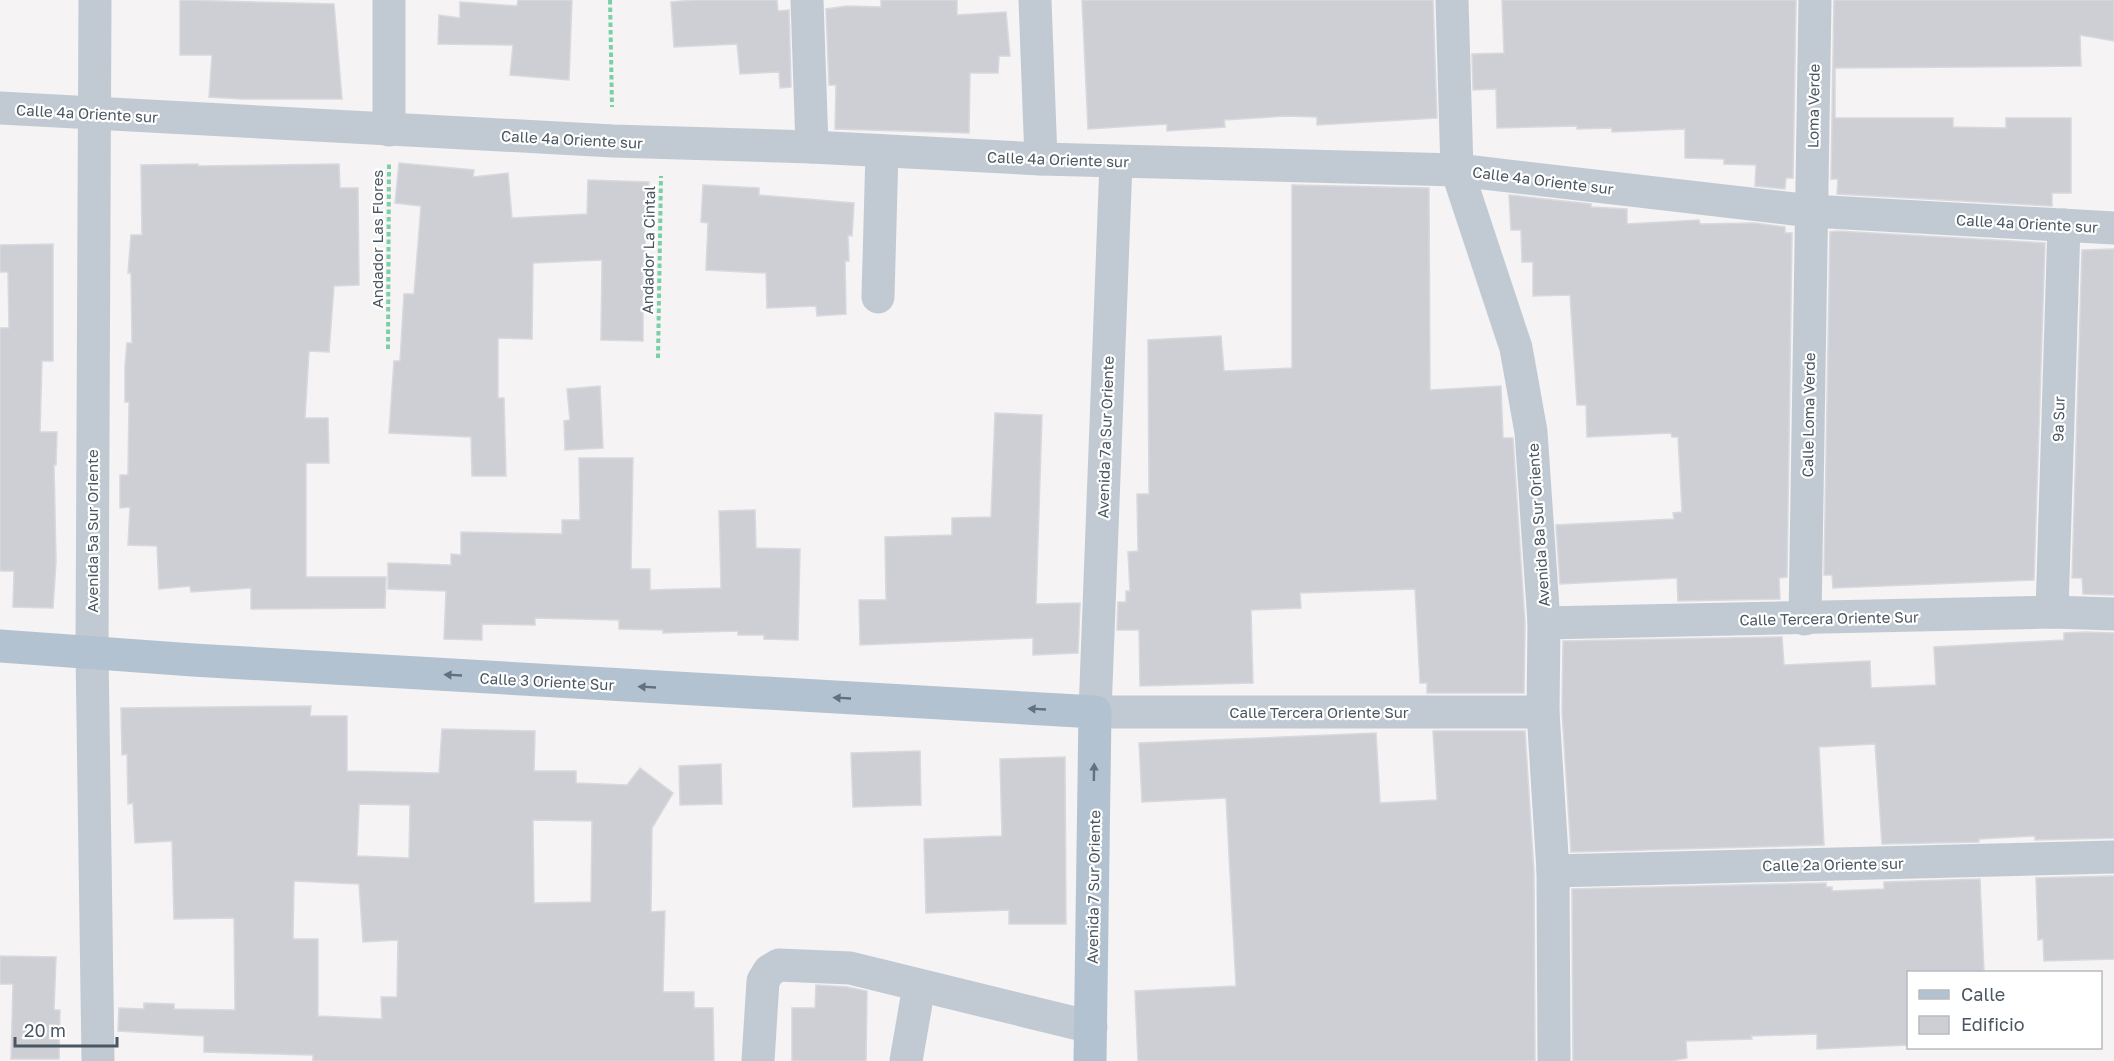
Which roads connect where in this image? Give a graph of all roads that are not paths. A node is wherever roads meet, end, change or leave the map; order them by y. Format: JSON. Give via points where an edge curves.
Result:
{"nodes":[{"id":1,"x":94,"y":0,"type":"edge"},
{"id":2,"x":389,"y":0,"type":"edge"},
{"id":3,"x":807,"y":0,"type":"edge"},
{"id":4,"x":1035,"y":0,"type":"edge"},
{"id":5,"x":1452,"y":0,"type":"edge"},
{"id":6,"x":1815,"y":0,"type":"edge"},
{"id":7,"x":0,"y":108,"type":"edge"},
{"id":8,"x":94,"y":113,"type":"junction"},
{"id":9,"x":389,"y":129,"type":"junction"},
{"id":10,"x":812,"y":147,"type":"junction"},
{"id":11,"x":882,"y":151,"type":"junction"},
{"id":12,"x":1041,"y":159,"type":"junction"},
{"id":13,"x":1116,"y":162,"type":"junction"},
{"id":14,"x":1457,"y":170,"type":"junction"},
{"id":15,"x":1810,"y":211,"type":"junction"},
{"id":16,"x":2064,"y":225,"type":"junction"},
{"id":17,"x":2114,"y":228,"type":"edge"},
{"id":18,"x":878,"y":297,"type":"dead end"},
{"id":19,"x":2052,"y":612,"type":"junction"},
{"id":20,"x":2114,"y":614,"type":"edge"},
{"id":21,"x":1805,"y":619,"type":"junction"},
{"id":22,"x":1544,"y":623,"type":"junction"},
{"id":23,"x":0,"y":646,"type":"edge"},
{"id":24,"x":92,"y":651,"type":"junction"},
{"id":25,"x":1095,"y":712,"type":"junction"},
{"id":26,"x":1543,"y":712,"type":"junction"},
{"id":27,"x":2114,"y":857,"type":"edge"},
{"id":28,"x":1553,"y":871,"type":"junction"},
{"id":29,"x":919,"y":986,"type":"junction"},
{"id":30,"x":1090,"y":1027,"type":"junction"},
{"id":31,"x":98,"y":1061,"type":"edge"},
{"id":32,"x":758,"y":1061,"type":"edge"},
{"id":33,"x":906,"y":1061,"type":"edge"},
{"id":34,"x":1090,"y":1061,"type":"edge"},
{"id":35,"x":1554,"y":1061,"type":"edge"}],
"edges":[{"from":1,"to":8,"type":"street","name":"Avenida 5a Sur Oriente"},
{"from":2,"to":9,"type":"street"},
{"from":3,"to":10,"type":"street"},
{"from":4,"to":12,"type":"street"},
{"from":5,"to":14,"type":"street","name":"Avenida 8a Sur Oriente"},
{"from":6,"to":15,"type":"street","name":"Loma Verde"},
{"from":7,"to":8,"type":"street","name":"Calle 4a Oriente sur"},
{"from":8,"to":9,"type":"street","name":"Calle 4a Oriente sur"},
{"from":8,"to":24,"type":"street","name":"Avenida 5a Sur Oriente"},
{"from":9,"to":10,"type":"street","name":"Calle 4a Oriente sur"},
{"from":10,"to":11,"type":"street","name":"Calle 4a Oriente sur"},
{"from":11,"to":12,"type":"street","name":"Calle 4a Oriente sur"},
{"from":11,"to":18,"type":"street"},
{"from":12,"to":13,"type":"street","name":"Calle 4a Oriente sur"},
{"from":13,"to":14,"type":"street","name":"Calle 4a Oriente sur"},
{"from":13,"to":25,"type":"street","name":"Avenida 7a Sur Oriente"},
{"from":14,"to":15,"type":"street","name":"Calle 4a Oriente sur"},
{"from":14,"to":22,"type":"street","name":"Avenida 8a Sur Oriente","via":[[1516,348],[1532,432]]},
{"from":15,"to":16,"type":"street","name":"Calle 4a Oriente sur"},
{"from":15,"to":21,"type":"street","name":"Calle Loma Verde"},
{"from":16,"to":17,"type":"street","name":"Calle 4a Oriente sur"},
{"from":16,"to":19,"type":"street","name":"9a Sur"},
{"from":19,"to":20,"type":"street","name":"Calle Tercera Oriente Sur"},
{"from":19,"to":21,"type":"street","name":"Calle Tercera Oriente Sur"},
{"from":21,"to":22,"type":"street","name":"Calle Tercera Oriente Sur"},
{"from":22,"to":26,"type":"street","name":"Avenida 8a Sur Oriente"},
{"from":23,"to":24,"type":"main road","name":"Calle 3 Oriente Sur"},
{"from":25,"to":24,"type":"main road","name":"Calle 3 Oriente Sur","one_way":true},
{"from":24,"to":31,"type":"street","name":"Avenida 5a Sur Oriente"},
{"from":25,"to":26,"type":"street","name":"Calle Tercera Oriente Sur"},
{"from":30,"to":25,"type":"main road","name":"Avenida 7 Sur Oriente","one_way":true},
{"from":26,"to":28,"type":"street","name":"Avenida 8a Sur Oriente"},
{"from":27,"to":28,"type":"street","name":"Calle 2a Oriente sur"},
{"from":28,"to":35,"type":"street","name":"Avenida 8a Sur Oriente"},
{"from":29,"to":30,"type":"street"},
{"from":29,"to":32,"type":"street","via":[[850,968],[779,965],[763,981]]},
{"from":29,"to":33,"type":"street"},
{"from":30,"to":34,"type":"main road","name":"Avenida 7 Sur Oriente"}]}
